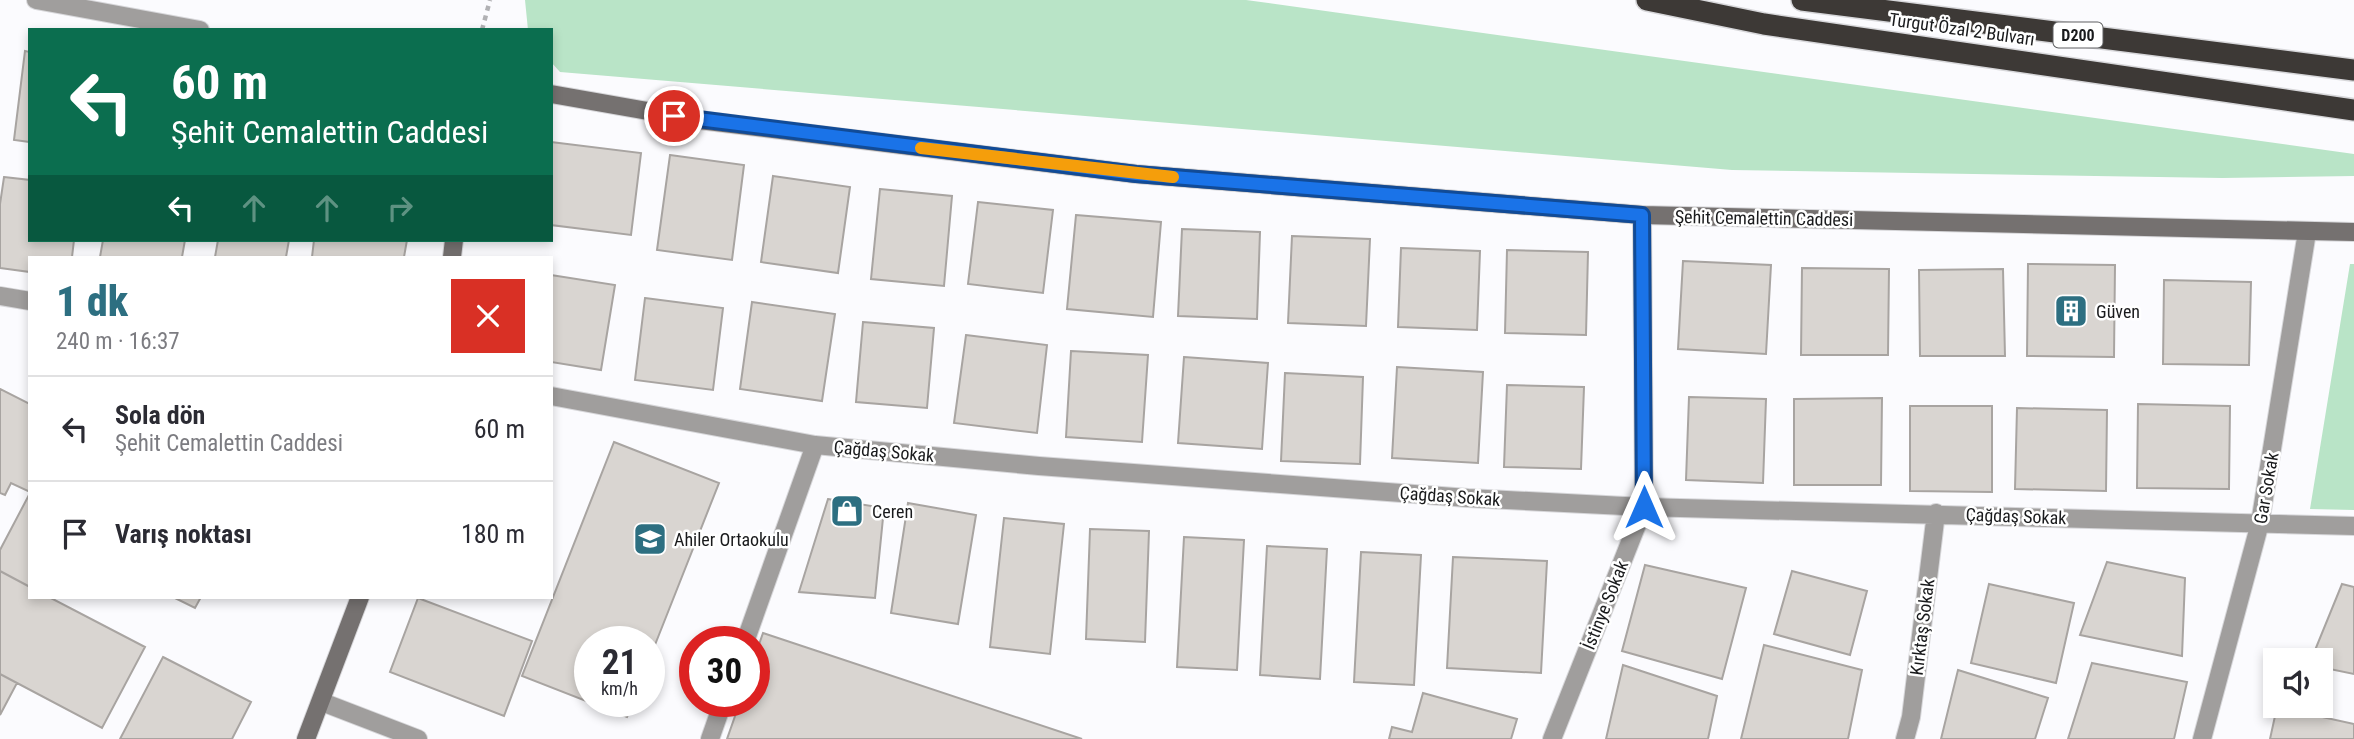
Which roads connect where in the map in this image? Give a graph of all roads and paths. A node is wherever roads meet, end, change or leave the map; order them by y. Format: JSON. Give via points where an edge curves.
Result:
{"nodes":[{"id":1,"x":36,"y":0,"type":"edge"},
{"id":2,"x":490,"y":0,"type":"edge"},
{"id":3,"x":1647,"y":0,"type":"edge"},
{"id":4,"x":1802,"y":0,"type":"edge"},
{"id":5,"x":190,"y":28,"type":"edge"},
{"id":6,"x":483,"y":28,"type":"edge"},
{"id":7,"x":2354,"y":71,"type":"edge"},
{"id":8,"x":553,"y":94,"type":"edge"},
{"id":9,"x":2354,"y":110,"type":"edge"},
{"id":10,"x":1642,"y":215,"type":"junction"},
{"id":11,"x":2307,"y":232,"type":"junction"},
{"id":12,"x":2354,"y":232,"type":"edge"},
{"id":13,"x":0,"y":296,"type":"edge"},
{"id":14,"x":28,"y":301,"type":"edge"},
{"id":15,"x":553,"y":396,"type":"edge"},
{"id":16,"x":815,"y":445,"type":"junction"},
{"id":17,"x":1644,"y":507,"type":"junction"},
{"id":18,"x":1936,"y":513,"type":"junction"},
{"id":19,"x":2260,"y":523,"type":"junction"},
{"id":20,"x":2354,"y":526,"type":"edge"},
{"id":21,"x":359,"y":599,"type":"edge"},
{"id":22,"x":750,"y":626,"type":"edge"},
{"id":23,"x":322,"y":702,"type":"junction"},
{"id":24,"x":718,"y":717,"type":"edge"},
{"id":25,"x":306,"y":739,"type":"edge"},
{"id":26,"x":418,"y":739,"type":"edge"},
{"id":27,"x":710,"y":739,"type":"edge"},
{"id":28,"x":1552,"y":739,"type":"edge"},
{"id":29,"x":1905,"y":739,"type":"edge"},
{"id":30,"x":2202,"y":739,"type":"edge"}],
"edges":[{"from":1,"to":5,"type":"street"},
{"from":2,"to":6,"type":"path"},
{"from":3,"to":9,"type":"highway","name":"Turgut Özal 2 Bulvarı","via":[[1764,24]]},
{"from":4,"to":7,"type":"highway","name":"Turgut Özal 2 Bulvarı","number":"D200"},
{"from":8,"to":10,"type":"street","name":"Şehit Cemalettin Caddesi","via":[[699,120],[1136,174]]},
{"from":10,"to":11,"type":"street","name":"Şehit Cemalettin Caddesi"},
{"from":10,"to":17,"type":"street","name":"İstinye Sokak"},
{"from":11,"to":12,"type":"street","name":"Şehit Cemalettin Caddesi"},
{"from":11,"to":19,"type":"street","name":"Gar Sokak"},
{"from":13,"to":14,"type":"street"},
{"from":15,"to":16,"type":"street","name":"Çağdaş Sokak"},
{"from":16,"to":17,"type":"street","name":"Çağdaş Sokak","via":[[1080,469]]},
{"from":16,"to":22,"type":"street"},
{"from":17,"to":18,"type":"street","name":"Çağdaş Sokak"},
{"from":17,"to":28,"type":"street","name":"İstinye Sokak"},
{"from":18,"to":19,"type":"street","name":"Çağdaş Sokak"},
{"from":18,"to":29,"type":"street","name":"Kırktaş Sokak"},
{"from":19,"to":20,"type":"street","name":"Çağdaş Sokak"},
{"from":19,"to":30,"type":"street","name":"Gar Sokak"},
{"from":21,"to":23,"type":"street"},
{"from":23,"to":25,"type":"street"},
{"from":23,"to":26,"type":"street"},
{"from":24,"to":27,"type":"street"}]}
